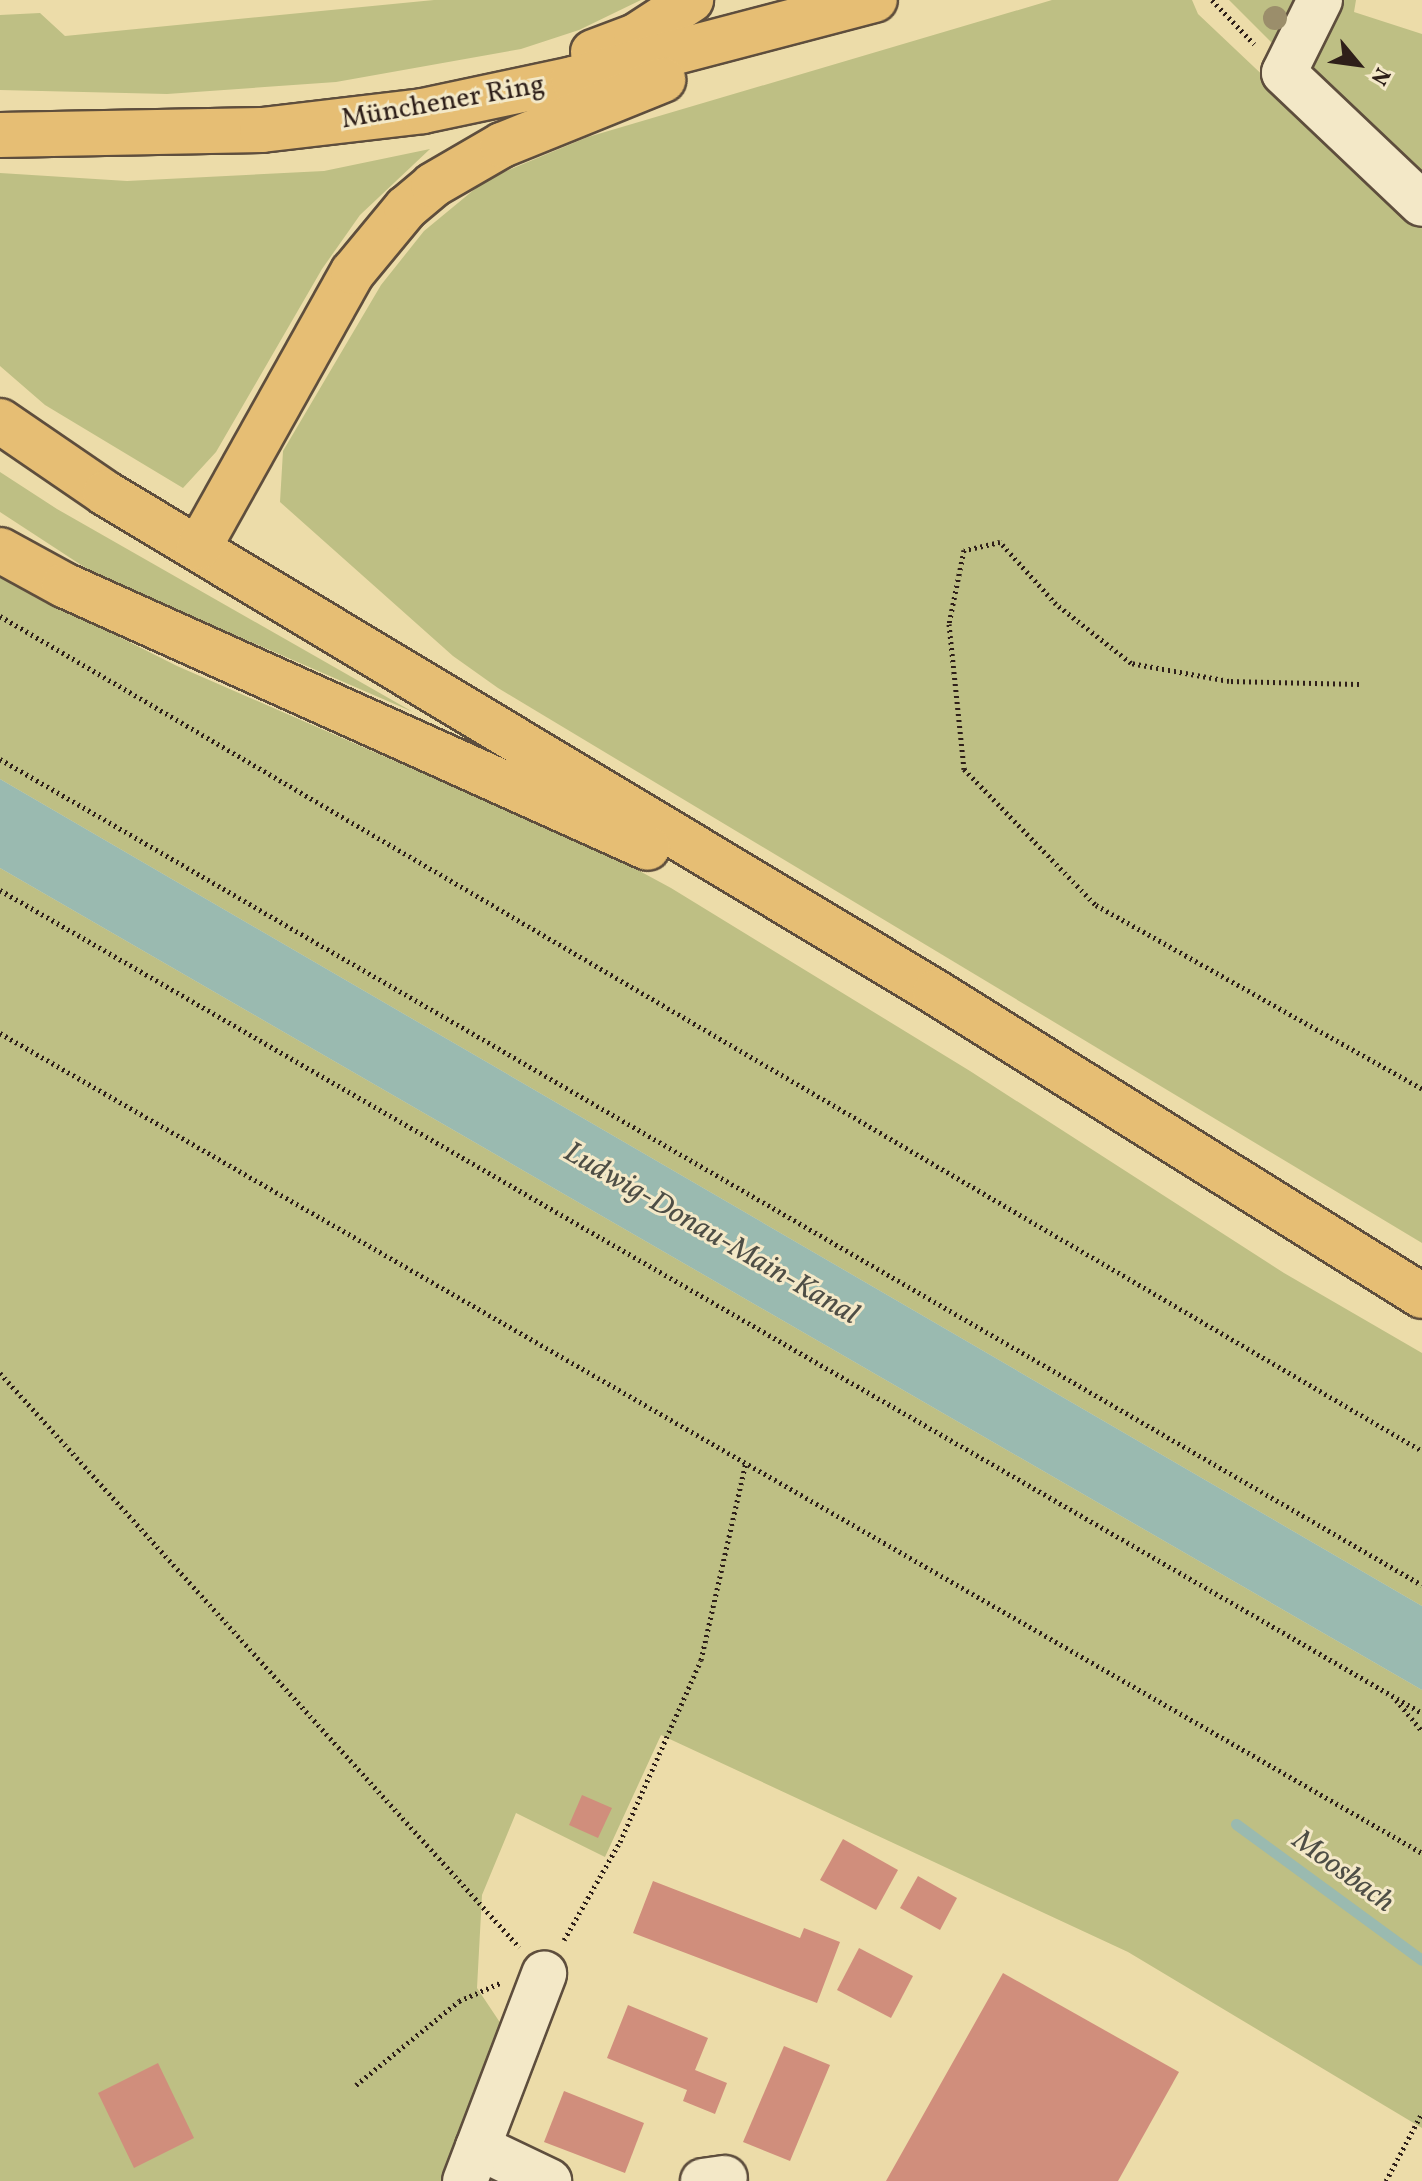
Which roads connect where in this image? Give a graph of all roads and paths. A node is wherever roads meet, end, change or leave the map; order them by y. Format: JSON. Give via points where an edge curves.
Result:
{"nodes":[{"id":1,"x":691,"y":0,"type":"edge"},
{"id":2,"x":875,"y":0,"type":"edge"},
{"id":3,"x":1212,"y":0,"type":"edge"},
{"id":4,"x":1320,"y":0,"type":"edge"},
{"id":5,"x":825,"y":16,"type":"junction"},
{"id":6,"x":1284,"y":73,"type":"junction"},
{"id":7,"x":357,"y":120,"type":"junction"},
{"id":8,"x":0,"y":135,"type":"edge"},
{"id":9,"x":1422,"y":204,"type":"edge"},
{"id":10,"x":0,"y":421,"type":"edge"},
{"id":11,"x":199,"y":547,"type":"junction"},
{"id":12,"x":0,"y":550,"type":"edge"},
{"id":13,"x":0,"y":616,"type":"edge"},
{"id":14,"x":1359,"y":684,"type":"dead end"},
{"id":15,"x":0,"y":759,"type":"edge"},
{"id":16,"x":0,"y":890,"type":"edge"},
{"id":17,"x":935,"y":992,"type":"junction"},
{"id":18,"x":0,"y":1033,"type":"edge"},
{"id":19,"x":1422,"y":1089,"type":"edge"},
{"id":20,"x":1422,"y":1296,"type":"edge"},
{"id":21,"x":0,"y":1373,"type":"edge"},
{"id":22,"x":1422,"y":1451,"type":"edge"},
{"id":23,"x":746,"y":1462,"type":"junction"},
{"id":24,"x":1422,"y":1585,"type":"edge"},
{"id":25,"x":1393,"y":1697,"type":"junction"},
{"id":26,"x":1422,"y":1713,"type":"edge"},
{"id":27,"x":1422,"y":1731,"type":"edge"},
{"id":28,"x":1422,"y":1853,"type":"edge"},
{"id":29,"x":544,"y":1974,"type":"junction"},
{"id":30,"x":356,"y":2085,"type":"dead end"},
{"id":31,"x":1422,"y":2113,"type":"edge"},
{"id":32,"x":471,"y":2164,"type":"edge"},
{"id":33,"x":549,"y":2181,"type":"edge"},
{"id":34,"x":1386,"y":2181,"type":"edge"}],
"edges":[{"from":1,"to":7,"type":"main road","via":[[636,36],[602,50]]},
{"from":2,"to":5,"type":"main road","name":"Münchener Ring"},
{"from":3,"to":6,"type":"path"},
{"from":4,"to":6,"type":"street"},
{"from":5,"to":7,"type":"main road","name":"Münchener Ring","via":[[492,99]]},
{"from":5,"to":11,"type":"main road","via":[[502,145],[424,192],[383,231],[353,272]]},
{"from":6,"to":9,"type":"street"},
{"from":7,"to":8,"type":"main road","name":"Münchener Ring","via":[[158,135]]},
{"from":10,"to":11,"type":"main road","via":[[105,493]]},
{"from":11,"to":17,"type":"main road"},
{"from":12,"to":17,"type":"main road","via":[[64,585],[576,813]]},
{"from":13,"to":22,"type":"path"},
{"from":14,"to":19,"type":"path","via":[[1229,681],[1131,663],[1056,604],[1000,542],[964,550],[949,624],[964,769],[1096,905]]},
{"from":15,"to":24,"type":"path"},
{"from":16,"to":25,"type":"path"},
{"from":17,"to":20,"type":"main road"},
{"from":18,"to":23,"type":"path"},
{"from":21,"to":29,"type":"path"},
{"from":23,"to":28,"type":"path"},
{"from":23,"to":29,"type":"path","via":[[701,1660],[620,1842]]},
{"from":25,"to":26,"type":"path"},
{"from":25,"to":27,"type":"path"},
{"from":29,"to":30,"type":"path","via":[[505,1980],[459,2001]]},
{"from":29,"to":32,"type":"street"},
{"from":31,"to":34,"type":"path"},
{"from":32,"to":33,"type":"street"}]}
